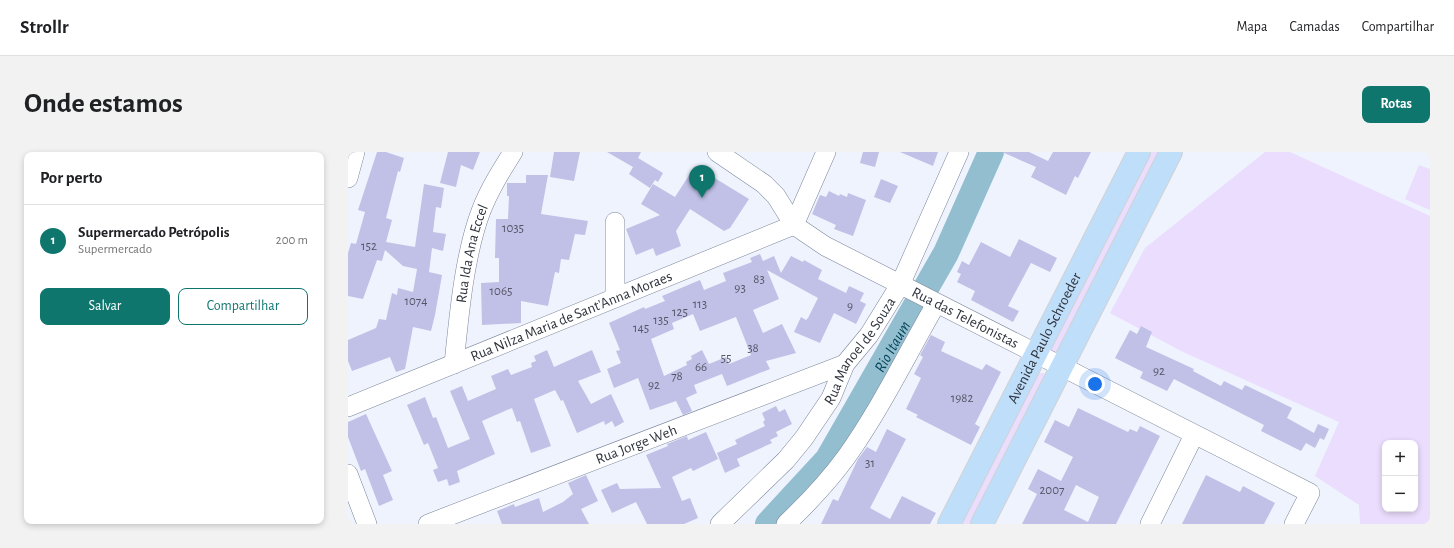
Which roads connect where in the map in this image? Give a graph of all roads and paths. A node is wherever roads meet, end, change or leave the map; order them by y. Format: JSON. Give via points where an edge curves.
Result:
{"nodes":[{"id":1,"x":355,"y":152,"type":"edge"},
{"id":2,"x":513,"y":152,"type":"edge"},
{"id":3,"x":717,"y":152,"type":"edge"},
{"id":4,"x":826,"y":152,"type":"edge"},
{"id":5,"x":959,"y":152,"type":"edge"},
{"id":6,"x":1139,"y":152,"type":"edge"},
{"id":7,"x":1171,"y":152,"type":"edge"},
{"id":8,"x":348,"y":178,"type":"edge"},
{"id":9,"x":614,"y":222,"type":"dead end"},
{"id":10,"x":794,"y":225,"type":"junction"},
{"id":11,"x":920,"y":295,"type":"junction"},
{"id":12,"x":615,"y":298,"type":"junction"},
{"id":13,"x":1036,"y":354,"type":"junction"},
{"id":14,"x":454,"y":364,"type":"junction"},
{"id":15,"x":845,"y":364,"type":"junction"},
{"id":16,"x":1062,"y":367,"type":"junction"},
{"id":17,"x":348,"y":407,"type":"edge"},
{"id":18,"x":1194,"y":434,"type":"junction"},
{"id":19,"x":348,"y":474,"type":"edge"},
{"id":20,"x":368,"y":524,"type":"edge"},
{"id":21,"x":428,"y":524,"type":"edge"},
{"id":22,"x":720,"y":524,"type":"edge"},
{"id":23,"x":786,"y":524,"type":"edge"},
{"id":24,"x":949,"y":524,"type":"edge"},
{"id":25,"x":982,"y":524,"type":"edge"},
{"id":26,"x":1150,"y":524,"type":"edge"},
{"id":27,"x":1294,"y":524,"type":"edge"}],
"edges":[{"from":1,"to":8,"type":"street"},
{"from":2,"to":14,"type":"street","name":"Rua Ida Ana Eccel","via":[[491,188],[481,212],[470,252],[460,308]]},
{"from":3,"to":10,"type":"street","via":[[764,184],[776,196]]},
{"from":4,"to":10,"type":"street"},
{"from":5,"to":11,"type":"street","name":"Rua Manoel de Souza"},
{"from":6,"to":13,"type":"main road","name":"Avenida Paulo Schroeder"},
{"from":7,"to":16,"type":"main road","name":"Avenida Paulo Schroeder"},
{"from":9,"to":12,"type":"street"},
{"from":10,"to":11,"type":"street","name":"Rua das Telefonistas","via":[[825,246]]},
{"from":10,"to":12,"type":"street","name":"Rua Nilza Maria de Sant'Anna Moraes"},
{"from":11,"to":13,"type":"street","name":"Rua das Telefonistas"},
{"from":11,"to":15,"type":"street","name":"Rua Manoel de Souza","via":[[869,335]]},
{"from":11,"to":23,"type":"street","via":[[878,406],[847,456]]},
{"from":12,"to":14,"type":"street","name":"Rua Nilza Maria de Sant'Anna Moraes"},
{"from":13,"to":16,"type":"street","name":"Rua das Telefonistas"},
{"from":13,"to":24,"type":"main road","name":"Avenida Paulo Schroeder"},
{"from":14,"to":17,"type":"street","name":"Rua Nilza Maria de Sant'Anna Moraes"},
{"from":15,"to":21,"type":"street","name":"Rua Jorge Weh"},
{"from":15,"to":22,"type":"street","name":"Rua Manoel de Souza","via":[[831,398],[804,438],[786,460]]},
{"from":16,"to":18,"type":"street","name":"Rua das Telefonistas"},
{"from":16,"to":25,"type":"main road","name":"Avenida Paulo Schroeder"},
{"from":18,"to":26,"type":"street"},
{"from":18,"to":27,"type":"street","name":"Rua das Telefonistas","via":[[1310,493]]},
{"from":19,"to":20,"type":"street"}]}
